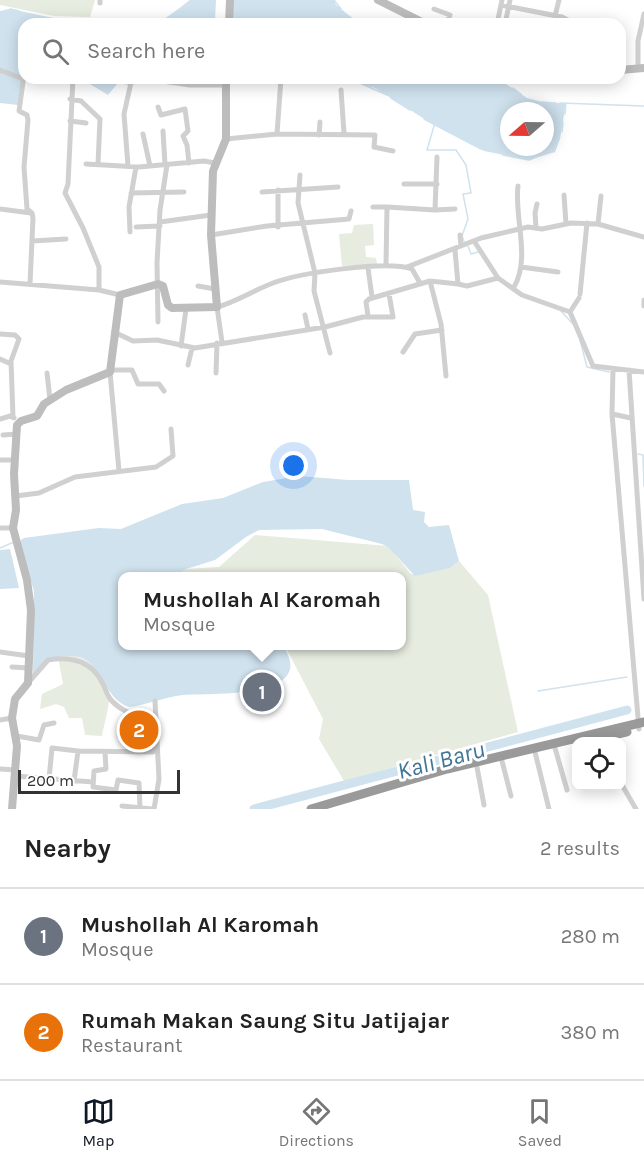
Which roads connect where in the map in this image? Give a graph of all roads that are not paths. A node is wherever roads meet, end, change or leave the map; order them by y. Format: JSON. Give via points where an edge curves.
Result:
{"nodes":[{"id":1,"x":230,"y":0,"type":"edge"},
{"id":2,"x":378,"y":0,"type":"edge"},
{"id":3,"x":510,"y":0,"type":"edge"},
{"id":4,"x":559,"y":0,"type":"edge"},
{"id":5,"x":501,"y":2,"type":"edge"},
{"id":6,"x":509,"y":7,"type":"junction"},
{"id":7,"x":434,"y":9,"type":"dead end"},
{"id":8,"x":644,"y":14,"type":"edge"},
{"id":9,"x":555,"y":16,"type":"junction"},
{"id":10,"x":229,"y":18,"type":"edge"},
{"id":11,"x":414,"y":18,"type":"edge"},
{"id":12,"x":449,"y":18,"type":"edge"},
{"id":13,"x":498,"y":18,"type":"edge"},
{"id":14,"x":506,"y":18,"type":"edge"},
{"id":15,"x":558,"y":18,"type":"edge"},
{"id":16,"x":641,"y":68,"type":"edge"},
{"id":17,"x":626,"y":69,"type":"edge"},
{"id":18,"x":0,"y":70,"type":"edge"},
{"id":19,"x":18,"y":76,"type":"edge"},
{"id":20,"x":22,"y":84,"type":"edge"},
{"id":21,"x":72,"y":84,"type":"edge"},
{"id":22,"x":130,"y":84,"type":"edge"},
{"id":23,"x":183,"y":84,"type":"edge"},
{"id":24,"x":202,"y":84,"type":"edge"},
{"id":25,"x":226,"y":84,"type":"edge"},
{"id":26,"x":281,"y":84,"type":"edge"},
{"id":27,"x":341,"y":90,"type":"dead end"},
{"id":28,"x":70,"y":99,"type":"junction"},
{"id":29,"x":158,"y":107,"type":"dead end"},
{"id":30,"x":70,"y":121,"type":"junction"},
{"id":31,"x":320,"y":122,"type":"dead end"},
{"id":32,"x":86,"y":123,"type":"dead end"},
{"id":33,"x":163,"y":131,"type":"dead end"},
{"id":34,"x":344,"y":133,"type":"junction"},
{"id":35,"x":143,"y":134,"type":"dead end"},
{"id":36,"x":277,"y":134,"type":"junction"},
{"id":37,"x":319,"y":135,"type":"junction"},
{"id":38,"x":226,"y":139,"type":"junction"},
{"id":39,"x":393,"y":151,"type":"dead end"},
{"id":40,"x":437,"y":157,"type":"dead end"},
{"id":41,"x":189,"y":163,"type":"junction"},
{"id":42,"x":215,"y":163,"type":"junction"},
{"id":43,"x":86,"y":164,"type":"dead end"},
{"id":44,"x":98,"y":164,"type":"junction"},
{"id":45,"x":166,"y":165,"type":"junction"},
{"id":46,"x":128,"y":166,"type":"junction"},
{"id":47,"x":150,"y":166,"type":"junction"},
{"id":48,"x":136,"y":167,"type":"junction"},
{"id":49,"x":300,"y":175,"type":"dead end"},
{"id":50,"x":404,"y":184,"type":"dead end"},
{"id":51,"x":437,"y":184,"type":"junction"},
{"id":52,"x":518,"y":186,"type":"dead end"},
{"id":53,"x":338,"y":187,"type":"dead end"},
{"id":54,"x":298,"y":188,"type":"junction"},
{"id":55,"x":278,"y":190,"type":"junction"},
{"id":56,"x":184,"y":192,"type":"dead end"},
{"id":57,"x":262,"y":192,"type":"dead end"},
{"id":58,"x":130,"y":193,"type":"junction"},
{"id":59,"x":163,"y":194,"type":"junction"},
{"id":60,"x":564,"y":195,"type":"dead end"},
{"id":61,"x":601,"y":196,"type":"dead end"},
{"id":62,"x":537,"y":204,"type":"dead end"},
{"id":63,"x":373,"y":207,"type":"dead end"},
{"id":64,"x":387,"y":207,"type":"junction"},
{"id":65,"x":0,"y":209,"type":"edge"},
{"id":66,"x":455,"y":209,"type":"dead end"},
{"id":67,"x":435,"y":210,"type":"junction"},
{"id":68,"x":351,"y":211,"type":"dead end"},
{"id":69,"x":32,"y":213,"type":"junction"},
{"id":70,"x":211,"y":216,"type":"junction"},
{"id":71,"x":301,"y":223,"type":"junction"},
{"id":72,"x":587,"y":223,"type":"junction"},
{"id":73,"x":160,"y":224,"type":"junction"},
{"id":74,"x":566,"y":224,"type":"junction"},
{"id":75,"x":598,"y":224,"type":"junction"},
{"id":76,"x":136,"y":227,"type":"dead end"},
{"id":77,"x":278,"y":227,"type":"junction"},
{"id":78,"x":536,"y":228,"type":"junction"},
{"id":79,"x":518,"y":229,"type":"junction"},
{"id":80,"x":130,"y":232,"type":"dead end"},
{"id":81,"x":460,"y":235,"type":"dead end"},
{"id":82,"x":211,"y":236,"type":"junction"},
{"id":83,"x":644,"y":237,"type":"edge"},
{"id":84,"x":66,"y":239,"type":"dead end"},
{"id":85,"x":32,"y":241,"type":"junction"},
{"id":86,"x":474,"y":241,"type":"junction"},
{"id":87,"x":461,"y":246,"type":"junction"},
{"id":88,"x":455,"y":250,"type":"junction"},
{"id":89,"x":386,"y":265,"type":"junction"},
{"id":90,"x":407,"y":267,"type":"junction"},
{"id":91,"x":521,"y":267,"type":"junction"},
{"id":92,"x":368,"y":268,"type":"junction"},
{"id":93,"x":558,"y":272,"type":"dead end"},
{"id":94,"x":315,"y":273,"type":"junction"},
{"id":95,"x":498,"y":278,"type":"junction"},
{"id":96,"x":430,"y":280,"type":"junction"},
{"id":97,"x":0,"y":282,"type":"edge"},
{"id":98,"x":420,"y":283,"type":"junction"},
{"id":99,"x":30,"y":284,"type":"junction"},
{"id":100,"x":158,"y":284,"type":"junction"},
{"id":101,"x":458,"y":284,"type":"junction"},
{"id":102,"x":198,"y":286,"type":"dead end"},
{"id":103,"x":514,"y":287,"type":"junction"},
{"id":104,"x":215,"y":289,"type":"junction"},
{"id":105,"x":99,"y":290,"type":"junction"},
{"id":106,"x":389,"y":294,"type":"junction"},
{"id":107,"x":120,"y":295,"type":"junction"},
{"id":108,"x":372,"y":297,"type":"junction"},
{"id":109,"x":644,"y":300,"type":"edge"},
{"id":110,"x":644,"y":306,"type":"edge"},
{"id":111,"x":217,"y":307,"type":"junction"},
{"id":112,"x":186,"y":309,"type":"junction"},
{"id":113,"x":570,"y":312,"type":"junction"},
{"id":114,"x":305,"y":315,"type":"dead end"},
{"id":115,"x":368,"y":316,"type":"junction"},
{"id":116,"x":159,"y":322,"type":"dead end"},
{"id":117,"x":325,"y":327,"type":"junction"},
{"id":118,"x":308,"y":329,"type":"junction"},
{"id":119,"x":442,"y":330,"type":"junction"},
{"id":120,"x":114,"y":332,"type":"junction"},
{"id":121,"x":0,"y":334,"type":"edge"},
{"id":122,"x":220,"y":343,"type":"junction"},
{"id":123,"x":181,"y":346,"type":"junction"},
{"id":124,"x":192,"y":348,"type":"junction"},
{"id":125,"x":403,"y":352,"type":"dead end"},
{"id":126,"x":330,"y":353,"type":"dead end"},
{"id":127,"x":0,"y":359,"type":"edge"},
{"id":128,"x":11,"y":364,"type":"junction"},
{"id":129,"x":188,"y":365,"type":"dead end"},
{"id":130,"x":613,"y":369,"type":"junction"},
{"id":131,"x":629,"y":370,"type":"junction"},
{"id":132,"x":110,"y":371,"type":"junction"},
{"id":133,"x":644,"y":372,"type":"edge"},
{"id":134,"x":47,"y":373,"type":"dead end"},
{"id":135,"x":216,"y":373,"type":"dead end"},
{"id":136,"x":446,"y":376,"type":"dead end"},
{"id":137,"x":164,"y":391,"type":"dead end"},
{"id":138,"x":50,"y":400,"type":"junction"},
{"id":139,"x":612,"y":414,"type":"junction"},
{"id":140,"x":631,"y":418,"type":"junction"},
{"id":141,"x":0,"y":419,"type":"edge"},
{"id":142,"x":15,"y":421,"type":"junction"},
{"id":143,"x":171,"y":429,"type":"dead end"},
{"id":144,"x":16,"y":434,"type":"junction"},
{"id":145,"x":3,"y":435,"type":"dead end"},
{"id":146,"x":0,"y":459,"type":"edge"},
{"id":147,"x":15,"y":460,"type":"junction"},
{"id":148,"x":119,"y":471,"type":"junction"},
{"id":149,"x":16,"y":496,"type":"junction"},
{"id":150,"x":0,"y":528,"type":"edge"},
{"id":151,"x":13,"y":528,"type":"junction"},
{"id":152,"x":644,"y":599,"type":"edge"},
{"id":153,"x":0,"y":652,"type":"edge"},
{"id":154,"x":30,"y":656,"type":"junction"},
{"id":155,"x":12,"y":667,"type":"dead end"},
{"id":156,"x":29,"y":668,"type":"junction"},
{"id":157,"x":28,"y":682,"type":"junction"},
{"id":158,"x":155,"y":701,"type":"dead end"},
{"id":159,"x":12,"y":718,"type":"junction"},
{"id":160,"x":145,"y":718,"type":"dead end"},
{"id":161,"x":0,"y":720,"type":"edge"},
{"id":162,"x":54,"y":723,"type":"dead end"},
{"id":163,"x":641,"y":725,"type":"edge"},
{"id":164,"x":17,"y":736,"type":"junction"},
{"id":165,"x":612,"y":737,"type":"edge"},
{"id":166,"x":153,"y":741,"type":"dead end"},
{"id":167,"x":572,"y":745,"type":"edge"},
{"id":168,"x":555,"y":748,"type":"junction"},
{"id":169,"x":535,"y":750,"type":"junction"},
{"id":170,"x":78,"y":751,"type":"junction"},
{"id":171,"x":105,"y":752,"type":"junction"},
{"id":172,"x":502,"y":761,"type":"junction"},
{"id":173,"x":477,"y":767,"type":"junction"},
{"id":174,"x":0,"y":769,"type":"edge"},
{"id":175,"x":16,"y":773,"type":"junction"},
{"id":176,"x":49,"y":779,"type":"junction"},
{"id":177,"x":74,"y":781,"type":"junction"},
{"id":178,"x":93,"y":782,"type":"junction"},
{"id":179,"x":567,"y":790,"type":"dead end"},
{"id":180,"x":625,"y":791,"type":"edge"},
{"id":181,"x":511,"y":796,"type":"dead end"},
{"id":182,"x":344,"y":802,"type":"junction"},
{"id":183,"x":484,"y":805,"type":"dead end"},
{"id":184,"x":12,"y":806,"type":"edge"},
{"id":185,"x":122,"y":806,"type":"dead end"},
{"id":186,"x":140,"y":807,"type":"junction"},
{"id":187,"x":153,"y":809,"type":"edge"},
{"id":188,"x":311,"y":809,"type":"edge"},
{"id":189,"x":333,"y":809,"type":"edge"},
{"id":190,"x":549,"y":809,"type":"edge"},
{"id":191,"x":636,"y":809,"type":"edge"}],
"edges":[{"from":1,"to":10,"type":"street"},
{"from":2,"to":11,"type":"street"},
{"from":3,"to":6,"type":"street"},
{"from":4,"to":9,"type":"street"},
{"from":5,"to":6,"type":"street"},
{"from":5,"to":13,"type":"street"},
{"from":6,"to":9,"type":"street"},
{"from":6,"to":14,"type":"street"},
{"from":7,"to":12,"type":"street","via":[[450,15]]},
{"from":8,"to":16,"type":"street","via":[[638,41]]},
{"from":9,"to":15,"type":"street"},
{"from":16,"to":17,"type":"street"},
{"from":18,"to":19,"type":"street"},
{"from":20,"to":69,"type":"street","via":[[19,112],[27,115],[28,120],[24,167],[27,209]]},
{"from":21,"to":28,"type":"street"},
{"from":22,"to":46,"type":"street","via":[[124,114]]},
{"from":23,"to":24,"type":"street"},
{"from":25,"to":38,"type":"street"},
{"from":26,"to":36,"type":"street"},
{"from":27,"to":34,"type":"street"},
{"from":28,"to":30,"type":"street"},
{"from":28,"to":44,"type":"street","via":[[81,101],[99,118]]},
{"from":29,"to":41,"type":"street","via":[[161,115],[185,109],[188,131],[183,136]]},
{"from":30,"to":32,"type":"street"},
{"from":30,"to":105,"type":"street","via":[[65,193],[99,267]]},
{"from":31,"to":37,"type":"street"},
{"from":33,"to":45,"type":"street"},
{"from":34,"to":37,"type":"street"},
{"from":34,"to":39,"type":"street","via":[[375,135],[374,147]]},
{"from":35,"to":47,"type":"street"},
{"from":36,"to":37,"type":"street"},
{"from":36,"to":38,"type":"street"},
{"from":38,"to":42,"type":"street"},
{"from":40,"to":51,"type":"street"},
{"from":41,"to":42,"type":"street"},
{"from":41,"to":45,"type":"street"},
{"from":42,"to":70,"type":"street"},
{"from":43,"to":44,"type":"street"},
{"from":44,"to":46,"type":"street"},
{"from":45,"to":47,"type":"street"},
{"from":45,"to":59,"type":"street"},
{"from":46,"to":48,"type":"street"},
{"from":47,"to":48,"type":"street"},
{"from":48,"to":58,"type":"street"},
{"from":49,"to":54,"type":"street"},
{"from":50,"to":51,"type":"street"},
{"from":51,"to":67,"type":"street"},
{"from":52,"to":79,"type":"street"},
{"from":53,"to":54,"type":"street"},
{"from":54,"to":55,"type":"street"},
{"from":54,"to":71,"type":"street"},
{"from":55,"to":57,"type":"street"},
{"from":55,"to":77,"type":"street"},
{"from":56,"to":59,"type":"street"},
{"from":58,"to":59,"type":"street"},
{"from":58,"to":80,"type":"street"},
{"from":59,"to":73,"type":"street"},
{"from":60,"to":74,"type":"street"},
{"from":61,"to":75,"type":"street"},
{"from":62,"to":78,"type":"street"},
{"from":63,"to":64,"type":"street"},
{"from":64,"to":67,"type":"street"},
{"from":64,"to":89,"type":"street"},
{"from":65,"to":69,"type":"street"},
{"from":66,"to":67,"type":"street"},
{"from":68,"to":71,"type":"street","via":[[349,219]]},
{"from":69,"to":85,"type":"street"},
{"from":70,"to":73,"type":"street"},
{"from":70,"to":82,"type":"street"},
{"from":71,"to":77,"type":"street"},
{"from":71,"to":94,"type":"street"},
{"from":72,"to":74,"type":"street"},
{"from":72,"to":75,"type":"street"},
{"from":72,"to":113,"type":"street","via":[[579,296]]},
{"from":73,"to":76,"type":"street"},
{"from":73,"to":100,"type":"street"},
{"from":74,"to":78,"type":"street"},
{"from":75,"to":83,"type":"street"},
{"from":77,"to":82,"type":"street"},
{"from":78,"to":79,"type":"street"},
{"from":79,"to":86,"type":"street"},
{"from":79,"to":91,"type":"street"},
{"from":81,"to":87,"type":"street"},
{"from":82,"to":104,"type":"street"},
{"from":84,"to":85,"type":"street"},
{"from":85,"to":99,"type":"street"},
{"from":86,"to":87,"type":"street"},
{"from":86,"to":95,"type":"street"},
{"from":87,"to":88,"type":"street"},
{"from":88,"to":90,"type":"street"},
{"from":88,"to":101,"type":"street"},
{"from":89,"to":90,"type":"street"},
{"from":89,"to":92,"type":"street"},
{"from":90,"to":98,"type":"street","via":[[416,273]]},
{"from":91,"to":93,"type":"street"},
{"from":91,"to":103,"type":"street"},
{"from":92,"to":94,"type":"street"},
{"from":92,"to":108,"type":"street"},
{"from":94,"to":111,"type":"street","via":[[273,282]]},
{"from":94,"to":117,"type":"street","via":[[314,291]]},
{"from":95,"to":101,"type":"street","via":[[467,286]]},
{"from":95,"to":103,"type":"street"},
{"from":96,"to":98,"type":"street"},
{"from":96,"to":101,"type":"street"},
{"from":96,"to":119,"type":"street"},
{"from":97,"to":99,"type":"street"},
{"from":98,"to":106,"type":"street"},
{"from":99,"to":105,"type":"street"},
{"from":100,"to":107,"type":"street"},
{"from":100,"to":112,"type":"street","via":[[164,288],[170,307]]},
{"from":100,"to":116,"type":"street"},
{"from":102,"to":104,"type":"street"},
{"from":103,"to":113,"type":"street","via":[[522,295]]},
{"from":104,"to":111,"type":"street"},
{"from":105,"to":107,"type":"street"},
{"from":106,"to":108,"type":"street"},
{"from":106,"to":115,"type":"street","via":[[393,317]]},
{"from":107,"to":120,"type":"street"},
{"from":108,"to":115,"type":"street","via":[[366,301]]},
{"from":109,"to":110,"type":"street"},
{"from":111,"to":112,"type":"street"},
{"from":111,"to":122,"type":"street"},
{"from":112,"to":123,"type":"street"},
{"from":113,"to":130,"type":"street","via":[[588,360],[593,366]]},
{"from":114,"to":118,"type":"street"},
{"from":115,"to":117,"type":"street"},
{"from":117,"to":118,"type":"street"},
{"from":117,"to":126,"type":"street"},
{"from":118,"to":122,"type":"street"},
{"from":119,"to":125,"type":"street","via":[[415,334]]},
{"from":119,"to":136,"type":"street"},
{"from":120,"to":123,"type":"street","via":[[133,341],[157,340]]},
{"from":120,"to":132,"type":"street"},
{"from":121,"to":128,"type":"street","via":[[19,339]]},
{"from":122,"to":124,"type":"street"},
{"from":122,"to":135,"type":"street"},
{"from":123,"to":124,"type":"street"},
{"from":124,"to":129,"type":"street"},
{"from":127,"to":128,"type":"street"},
{"from":128,"to":142,"type":"street"},
{"from":130,"to":131,"type":"street"},
{"from":130,"to":139,"type":"street"},
{"from":131,"to":133,"type":"street"},
{"from":131,"to":140,"type":"street"},
{"from":132,"to":137,"type":"street","via":[[132,370],[138,384],[159,384]]},
{"from":132,"to":138,"type":"street"},
{"from":132,"to":148,"type":"street"},
{"from":134,"to":138,"type":"street"},
{"from":138,"to":142,"type":"street","via":[[37,416]]},
{"from":139,"to":140,"type":"street"},
{"from":139,"to":163,"type":"street"},
{"from":140,"to":152,"type":"street"},
{"from":141,"to":142,"type":"street"},
{"from":142,"to":144,"type":"street"},
{"from":143,"to":148,"type":"street","via":[[171,460]]},
{"from":144,"to":145,"type":"street"},
{"from":144,"to":147,"type":"street"},
{"from":146,"to":147,"type":"street"},
{"from":147,"to":149,"type":"street"},
{"from":148,"to":149,"type":"street","via":[[75,477],[39,492]]},
{"from":149,"to":151,"type":"street"},
{"from":150,"to":151,"type":"street"},
{"from":151,"to":154,"type":"street","via":[[30,598]]},
{"from":153,"to":154,"type":"street"},
{"from":154,"to":156,"type":"street"},
{"from":155,"to":156,"type":"street"},
{"from":156,"to":157,"type":"street"},
{"from":157,"to":159,"type":"street","via":[[15,699]]},
{"from":157,"to":160,"type":"street","via":[[48,660],[66,658],[87,663],[99,675],[112,701],[124,711]]},
{"from":158,"to":187,"type":"street","via":[[159,779]]},
{"from":159,"to":161,"type":"street"},
{"from":159,"to":164,"type":"street"},
{"from":162,"to":164,"type":"street","via":[[44,725],[39,740]]},
{"from":163,"to":165,"type":"highway"},
{"from":163,"to":169,"type":"highway"},
{"from":164,"to":175,"type":"street"},
{"from":166,"to":171,"type":"street","via":[[153,752]]},
{"from":167,"to":168,"type":"highway"},
{"from":168,"to":169,"type":"highway"},
{"from":168,"to":179,"type":"street"},
{"from":169,"to":172,"type":"highway"},
{"from":169,"to":182,"type":"highway","via":[[447,769]]},
{"from":169,"to":190,"type":"street"},
{"from":170,"to":171,"type":"street"},
{"from":170,"to":176,"type":"street","via":[[52,748]]},
{"from":170,"to":177,"type":"street"},
{"from":171,"to":178,"type":"street","via":[[105,770],[94,771]]},
{"from":172,"to":173,"type":"highway"},
{"from":172,"to":181,"type":"street"},
{"from":173,"to":182,"type":"highway"},
{"from":173,"to":183,"type":"street"},
{"from":174,"to":175,"type":"street"},
{"from":175,"to":176,"type":"street"},
{"from":175,"to":184,"type":"street"},
{"from":176,"to":177,"type":"street"},
{"from":177,"to":178,"type":"street"},
{"from":178,"to":186,"type":"street","via":[[93,787],[115,790],[118,780],[139,783]]},
{"from":180,"to":191,"type":"street"},
{"from":182,"to":188,"type":"highway"},
{"from":182,"to":189,"type":"highway"},
{"from":185,"to":186,"type":"street"},
{"from":186,"to":187,"type":"street"}]}
